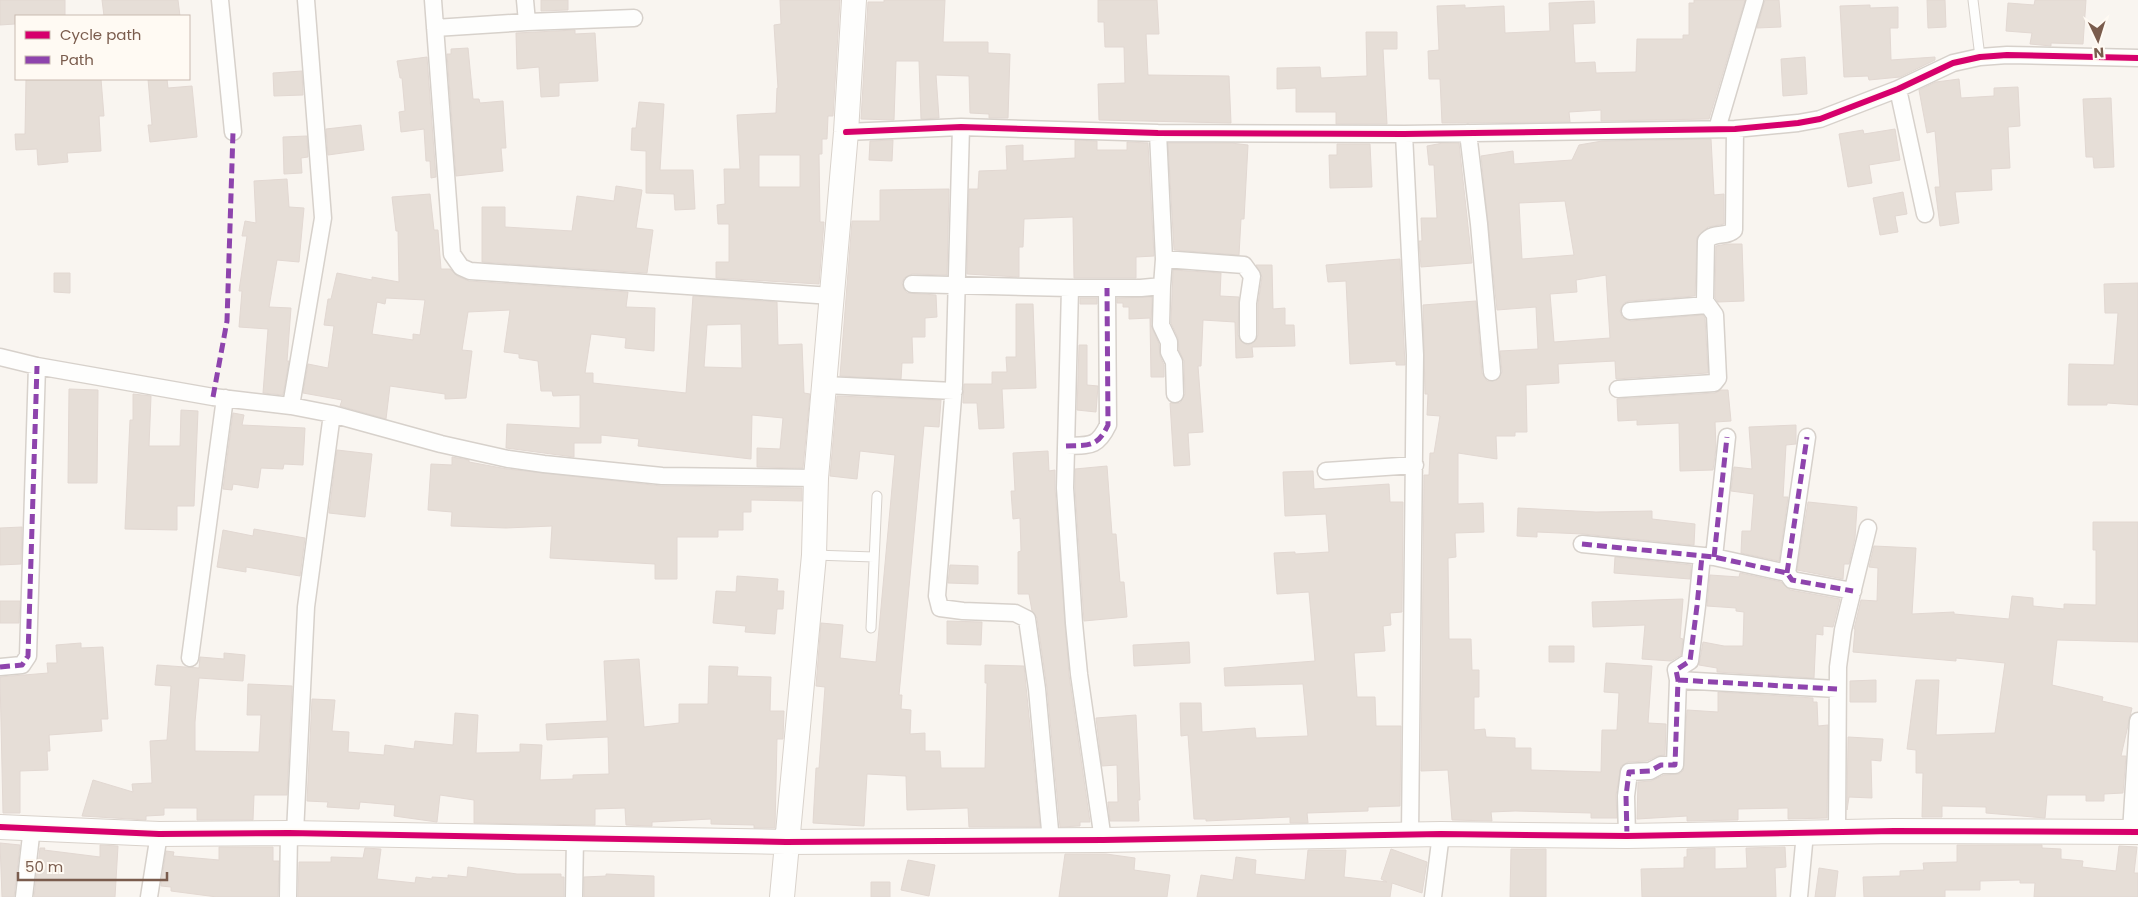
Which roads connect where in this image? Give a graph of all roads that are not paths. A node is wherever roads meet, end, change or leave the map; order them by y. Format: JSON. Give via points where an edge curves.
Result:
{"nodes":[{"id":1,"x":220,"y":0,"type":"edge"},
{"id":2,"x":306,"y":0,"type":"edge"},
{"id":3,"x":433,"y":0,"type":"edge"},
{"id":4,"x":525,"y":0,"type":"edge"},
{"id":5,"x":854,"y":0,"type":"edge"},
{"id":6,"x":1755,"y":0,"type":"edge"},
{"id":7,"x":1973,"y":0,"type":"edge"},
{"id":8,"x":634,"y":18,"type":"dead end"},
{"id":9,"x":527,"y":22,"type":"junction"},
{"id":10,"x":435,"y":28,"type":"junction"},
{"id":11,"x":1980,"y":57,"type":"junction"},
{"id":12,"x":2138,"y":58,"type":"edge"},
{"id":13,"x":1898,"y":89,"type":"junction"},
{"id":14,"x":961,"y":127,"type":"junction"},
{"id":15,"x":1735,"y":129,"type":"junction"},
{"id":16,"x":1717,"y":130,"type":"junction"},
{"id":17,"x":234,"y":132,"type":"dead end"},
{"id":18,"x":846,"y":132,"type":"junction"},
{"id":19,"x":1158,"y":133,"type":"junction"},
{"id":20,"x":1468,"y":133,"type":"junction"},
{"id":21,"x":1404,"y":134,"type":"junction"},
{"id":22,"x":1925,"y":214,"type":"dead end"},
{"id":23,"x":1164,"y":259,"type":"junction"},
{"id":24,"x":912,"y":284,"type":"dead end"},
{"id":25,"x":957,"y":285,"type":"junction"},
{"id":26,"x":1162,"y":286,"type":"junction"},
{"id":27,"x":1070,"y":288,"type":"junction"},
{"id":28,"x":1107,"y":288,"type":"junction"},
{"id":29,"x":832,"y":296,"type":"junction"},
{"id":30,"x":1707,"y":305,"type":"junction"},
{"id":31,"x":1630,"y":311,"type":"dead end"},
{"id":32,"x":1248,"y":335,"type":"dead end"},
{"id":33,"x":0,"y":357,"type":"edge"},
{"id":34,"x":37,"y":366,"type":"junction"},
{"id":35,"x":1492,"y":372,"type":"dead end"},
{"id":36,"x":824,"y":385,"type":"junction"},
{"id":37,"x":1618,"y":389,"type":"dead end"},
{"id":38,"x":954,"y":391,"type":"junction"},
{"id":39,"x":1175,"y":394,"type":"dead end"},
{"id":40,"x":224,"y":398,"type":"junction"},
{"id":41,"x":292,"y":406,"type":"junction"},
{"id":42,"x":332,"y":414,"type":"junction"},
{"id":43,"x":1728,"y":437,"type":"dead end"},
{"id":44,"x":1807,"y":437,"type":"dead end"},
{"id":45,"x":1066,"y":446,"type":"junction"},
{"id":46,"x":1415,"y":465,"type":"junction"},
{"id":47,"x":1326,"y":471,"type":"dead end"},
{"id":48,"x":816,"y":478,"type":"junction"},
{"id":49,"x":876,"y":496,"type":"dead end"},
{"id":50,"x":1868,"y":528,"type":"dead end"},
{"id":51,"x":1582,"y":544,"type":"dead end"},
{"id":52,"x":814,"y":555,"type":"junction"},
{"id":53,"x":1708,"y":556,"type":"junction"},
{"id":54,"x":874,"y":557,"type":"junction"},
{"id":55,"x":1787,"y":573,"type":"junction"},
{"id":56,"x":1853,"y":591,"type":"junction"},
{"id":57,"x":871,"y":628,"type":"dead end"},
{"id":58,"x":190,"y":658,"type":"dead end"},
{"id":59,"x":0,"y":667,"type":"edge"},
{"id":60,"x":1678,"y":680,"type":"junction"},
{"id":61,"x":1837,"y":689,"type":"junction"},
{"id":62,"x":2138,"y":721,"type":"edge"},
{"id":63,"x":0,"y":826,"type":"edge"},
{"id":64,"x":32,"y":827,"type":"junction"},
{"id":65,"x":1837,"y":832,"type":"junction"},
{"id":66,"x":2134,"y":832,"type":"edge"},
{"id":67,"x":292,"y":833,"type":"junction"},
{"id":68,"x":1805,"y":833,"type":"junction"},
{"id":69,"x":159,"y":834,"type":"junction"},
{"id":70,"x":1440,"y":834,"type":"junction"},
{"id":71,"x":1410,"y":835,"type":"junction"},
{"id":72,"x":1627,"y":836,"type":"junction"},
{"id":73,"x":575,"y":838,"type":"junction"},
{"id":74,"x":1103,"y":840,"type":"junction"},
{"id":75,"x":1051,"y":841,"type":"junction"},
{"id":76,"x":786,"y":842,"type":"junction"},
{"id":77,"x":24,"y":897,"type":"edge"},
{"id":78,"x":149,"y":897,"type":"edge"},
{"id":79,"x":288,"y":897,"type":"edge"},
{"id":80,"x":574,"y":897,"type":"edge"},
{"id":81,"x":782,"y":897,"type":"edge"},
{"id":82,"x":1433,"y":897,"type":"edge"},
{"id":83,"x":1799,"y":897,"type":"edge"}],
"edges":[{"from":1,"to":17,"type":"street"},
{"from":2,"to":41,"type":"street","via":[[323,218]]},
{"from":3,"to":10,"type":"street"},
{"from":4,"to":9,"type":"street"},
{"from":5,"to":18,"type":"street"},
{"from":6,"to":16,"type":"street"},
{"from":7,"to":11,"type":"lane"},
{"from":8,"to":9,"type":"street"},
{"from":9,"to":10,"type":"street"},
{"from":10,"to":29,"type":"street","via":[[452,254],[461,268]]},
{"from":11,"to":12,"type":"street"},
{"from":11,"to":13,"type":"street","via":[[1953,63]]},
{"from":13,"to":15,"type":"street","via":[[1820,119]]},
{"from":13,"to":22,"type":"street"},
{"from":14,"to":18,"type":"street"},
{"from":14,"to":19,"type":"street"},
{"from":14,"to":25,"type":"street"},
{"from":15,"to":16,"type":"street"},
{"from":15,"to":30,"type":"street","via":[[1734,230],[1730,234],[1713,235],[1706,241]]},
{"from":16,"to":20,"type":"street"},
{"from":18,"to":29,"type":"street"},
{"from":19,"to":21,"type":"street"},
{"from":19,"to":23,"type":"street"},
{"from":20,"to":21,"type":"street"},
{"from":20,"to":35,"type":"street"},
{"from":21,"to":46,"type":"street","via":[[1415,355]]},
{"from":23,"to":26,"type":"street"},
{"from":23,"to":32,"type":"street","via":[[1244,265],[1252,276]]},
{"from":24,"to":25,"type":"street"},
{"from":25,"to":27,"type":"street"},
{"from":25,"to":38,"type":"street"},
{"from":26,"to":28,"type":"street"},
{"from":26,"to":39,"type":"street","via":[[1161,325],[1174,362]]},
{"from":27,"to":28,"type":"street"},
{"from":27,"to":45,"type":"street"},
{"from":28,"to":45,"type":"street","via":[[1108,424],[1096,443]]},
{"from":29,"to":36,"type":"street"},
{"from":30,"to":31,"type":"street"},
{"from":30,"to":37,"type":"street","via":[[1715,315],[1716,382]]},
{"from":33,"to":34,"type":"street"},
{"from":34,"to":40,"type":"street"},
{"from":34,"to":59,"type":"street","via":[[28,656],[22,665]]},
{"from":36,"to":38,"type":"street"},
{"from":36,"to":48,"type":"street"},
{"from":38,"to":75,"type":"street","via":[[937,596],[940,608],[1015,613],[1027,619],[1037,688]]},
{"from":40,"to":41,"type":"street"},
{"from":40,"to":58,"type":"street"},
{"from":41,"to":42,"type":"street"},
{"from":42,"to":48,"type":"street","via":[[441,444],[544,464],[662,476]]},
{"from":42,"to":67,"type":"street","via":[[306,607]]},
{"from":43,"to":53,"type":"street"},
{"from":44,"to":55,"type":"street"},
{"from":45,"to":74,"type":"street","via":[[1065,488],[1074,623]]},
{"from":46,"to":47,"type":"street"},
{"from":46,"to":71,"type":"street"},
{"from":48,"to":52,"type":"street"},
{"from":49,"to":54,"type":"lane"},
{"from":50,"to":56,"type":"street"},
{"from":51,"to":53,"type":"street"},
{"from":52,"to":54,"type":"lane"},
{"from":52,"to":76,"type":"street"},
{"from":53,"to":55,"type":"street"},
{"from":53,"to":60,"type":"street","via":[[1690,661],[1676,670]]},
{"from":54,"to":57,"type":"lane"},
{"from":55,"to":56,"type":"street","via":[[1792,580]]},
{"from":56,"to":61,"type":"street","via":[[1840,646]]},
{"from":60,"to":61,"type":"street"},
{"from":60,"to":72,"type":"street","via":[[1675,765],[1629,772]]},
{"from":61,"to":65,"type":"street"},
{"from":62,"to":66,"type":"street"},
{"from":63,"to":64,"type":"street"},
{"from":64,"to":69,"type":"street"},
{"from":64,"to":77,"type":"street"},
{"from":65,"to":66,"type":"street"},
{"from":65,"to":68,"type":"street"},
{"from":67,"to":69,"type":"street"},
{"from":67,"to":73,"type":"street"},
{"from":67,"to":79,"type":"street"},
{"from":68,"to":72,"type":"street"},
{"from":68,"to":83,"type":"street"},
{"from":69,"to":78,"type":"street"},
{"from":70,"to":71,"type":"street"},
{"from":70,"to":72,"type":"street"},
{"from":70,"to":82,"type":"street"},
{"from":71,"to":74,"type":"street"},
{"from":73,"to":76,"type":"street"},
{"from":73,"to":80,"type":"street"},
{"from":74,"to":75,"type":"street"},
{"from":75,"to":76,"type":"street"},
{"from":76,"to":81,"type":"street"}]}
